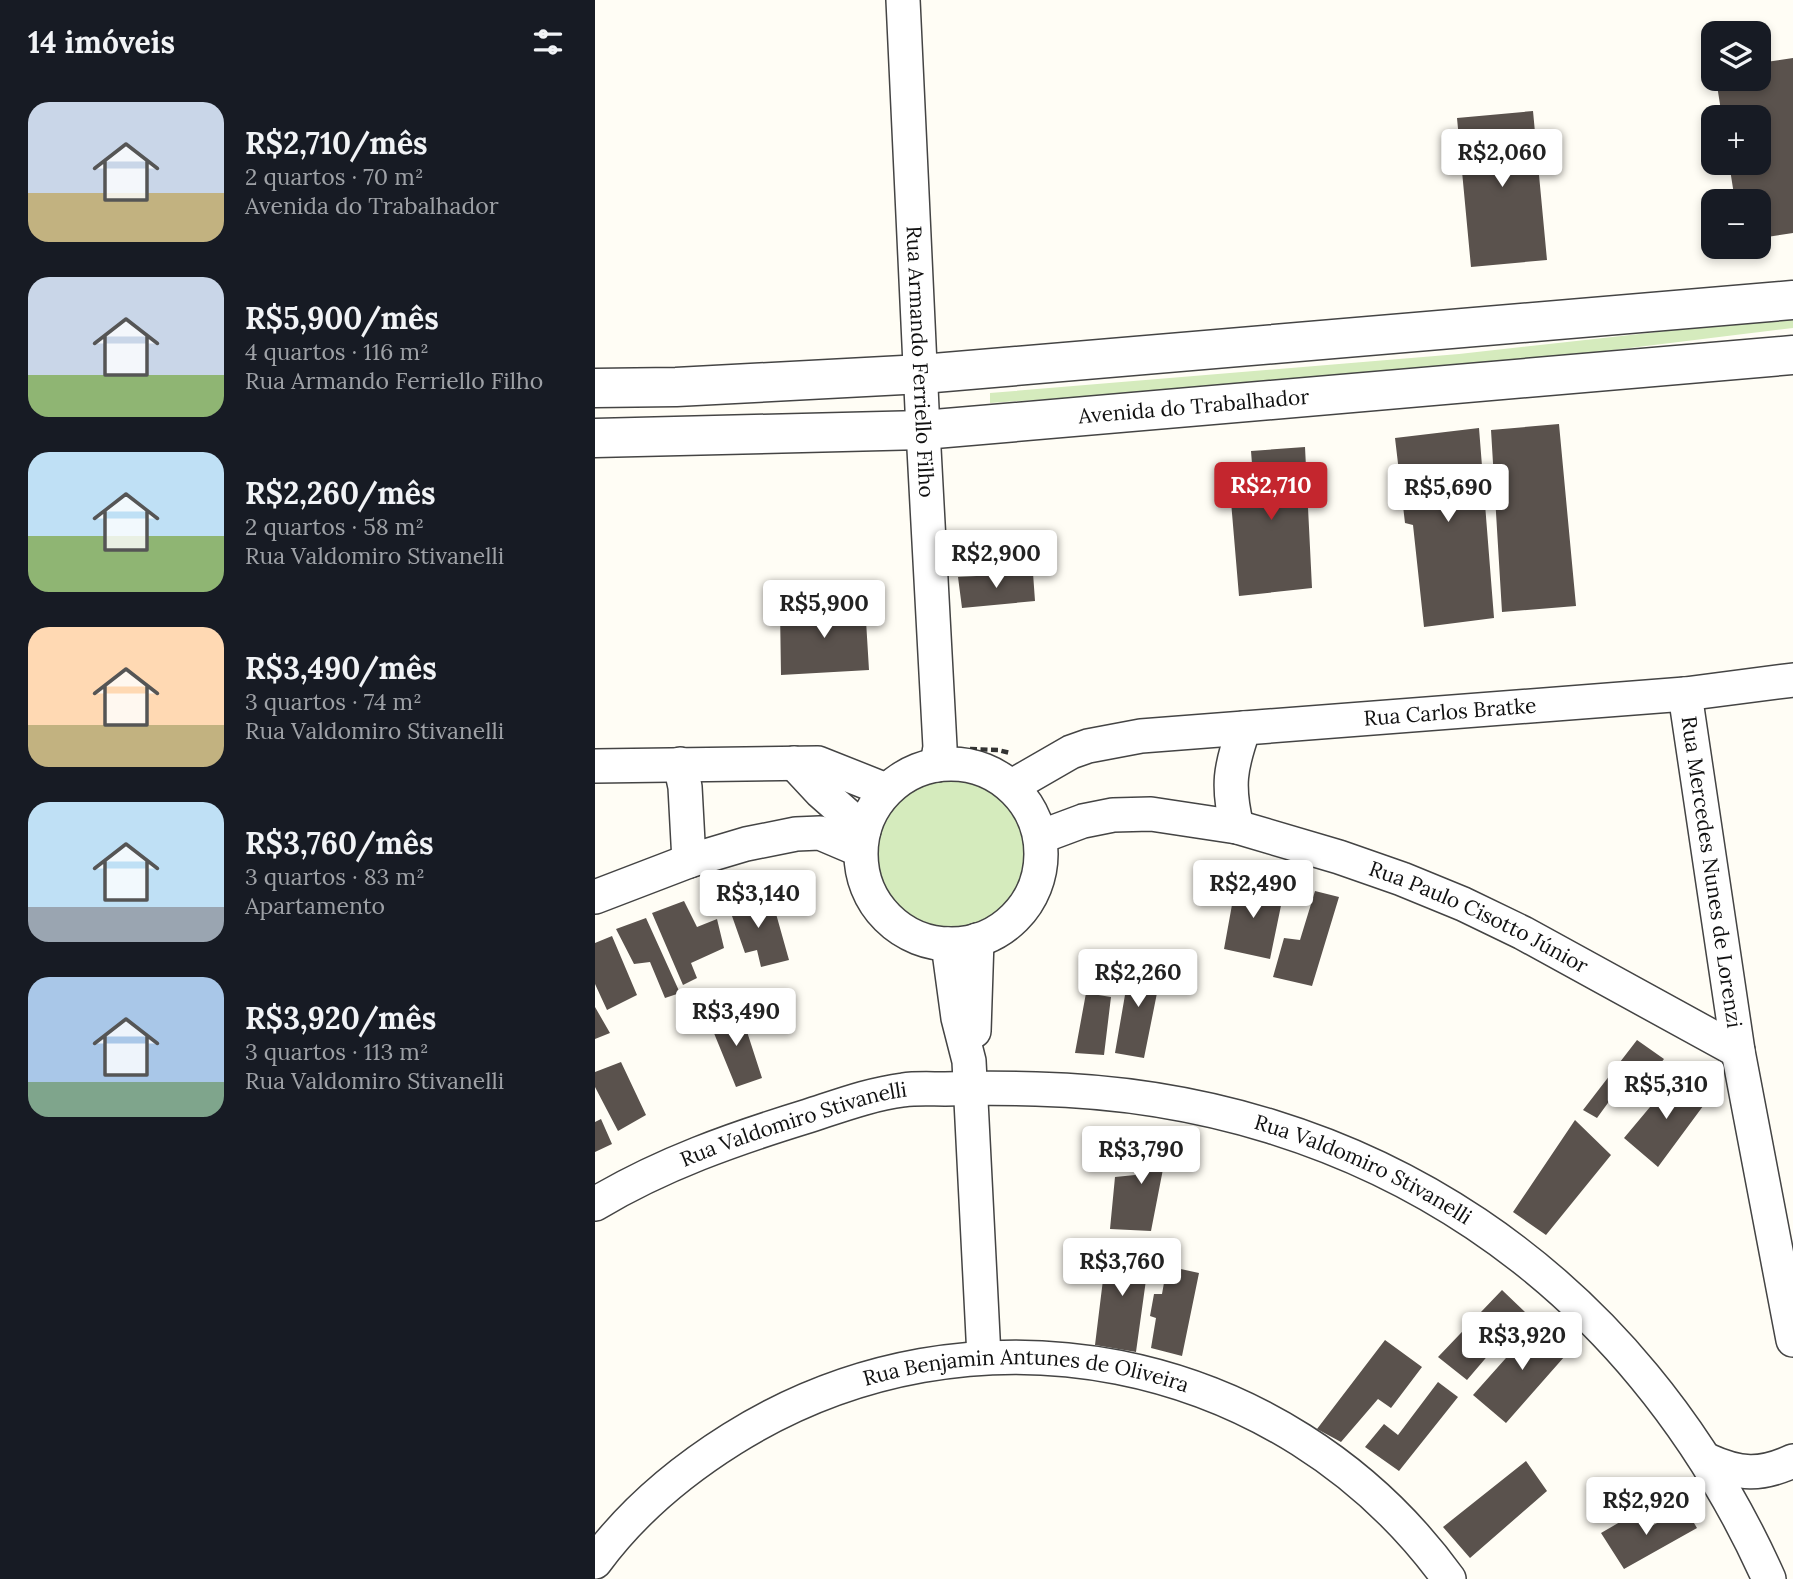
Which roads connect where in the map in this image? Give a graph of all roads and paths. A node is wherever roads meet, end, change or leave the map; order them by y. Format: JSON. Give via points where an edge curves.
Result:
{"nodes":[{"id":1,"x":903,"y":0,"type":"edge"},
{"id":2,"x":1793,"y":300,"type":"edge"},
{"id":3,"x":1793,"y":355,"type":"edge"},
{"id":4,"x":922,"y":374,"type":"junction"},
{"id":5,"x":595,"y":388,"type":"edge"},
{"id":6,"x":923,"y":429,"type":"junction"},
{"id":7,"x":595,"y":438,"type":"edge"},
{"id":8,"x":1793,"y":680,"type":"edge"},
{"id":9,"x":1685,"y":694,"type":"junction"},
{"id":10,"x":1244,"y":728,"type":"junction"},
{"id":11,"x":794,"y":763,"type":"junction"},
{"id":12,"x":680,"y":764,"type":"junction"},
{"id":13,"x":937,"y":765,"type":"junction"},
{"id":14,"x":595,"y":766,"type":"edge"},
{"id":15,"x":886,"y":790,"type":"junction"},
{"id":16,"x":1019,"y":795,"type":"junction"},
{"id":17,"x":1237,"y":827,"type":"junction"},
{"id":18,"x":1040,"y":837,"type":"junction"},
{"id":19,"x":862,"y":840,"type":"junction"},
{"id":20,"x":689,"y":861,"type":"junction"},
{"id":21,"x":595,"y":897,"type":"edge"},
{"id":22,"x":963,"y":942,"type":"junction"},
{"id":23,"x":1738,"y":1051,"type":"junction"},
{"id":24,"x":970,"y":1075,"type":"junction"},
{"id":25,"x":595,"y":1204,"type":"edge"},
{"id":26,"x":1793,"y":1340,"type":"edge"},
{"id":27,"x":983,"y":1357,"type":"junction"},
{"id":28,"x":1707,"y":1460,"type":"junction"},
{"id":29,"x":1793,"y":1461,"type":"edge"},
{"id":30,"x":595,"y":1562,"type":"edge"},
{"id":31,"x":1449,"y":1579,"type":"edge"},
{"id":32,"x":1769,"y":1579,"type":"edge"}],
"edges":[{"from":1,"to":4,"type":"street","name":"Rua Armando Ferriello Filho"},
{"from":2,"to":4,"type":"street"},
{"from":3,"to":6,"type":"street","name":"Avenida do Trabalhador"},
{"from":4,"to":5,"type":"street"},
{"from":4,"to":6,"type":"street","name":"Rua Armando Ferriello Filho"},
{"from":6,"to":7,"type":"street","name":"Avenida do Trabalhador"},
{"from":6,"to":13,"type":"street","name":"Rua Armando Ferriello Filho","via":[[940,747]]},
{"from":8,"to":9,"type":"street","name":"Rua Carlos Bratke"},
{"from":9,"to":10,"type":"street","name":"Rua Carlos Bratke"},
{"from":9,"to":23,"type":"street","name":"Rua Mercedes Nunes de Lorenzi"},
{"from":10,"to":16,"type":"street","name":"Rua Carlos Bratke","via":[[1107,742]]},
{"from":10,"to":17,"type":"street","via":[[1232,761],[1230,797]]},
{"from":11,"to":12,"type":"street"},
{"from":11,"to":15,"type":"street","via":[[818,763]]},
{"from":11,"to":19,"type":"street"},
{"from":12,"to":14,"type":"street"},
{"from":12,"to":20,"type":"street"},
{"from":13,"to":15,"type":"street","via":[[917,770]]},
{"from":13,"to":16,"type":"street","via":[[978,767],[996,775]]},
{"from":15,"to":19,"type":"street","via":[[871,811]]},
{"from":16,"to":18,"type":"street"},
{"from":17,"to":18,"type":"street","name":"Rua Paulo Cisotto Júnior","via":[[1151,814],[1113,815]]},
{"from":17,"to":23,"type":"street","name":"Rua Paulo Cisotto Júnior","via":[[1339,857],[1463,904]]},
{"from":18,"to":22,"type":"street","via":[[1039,876],[1021,912],[1006,926]]},
{"from":19,"to":20,"type":"street","via":[[796,834]]},
{"from":19,"to":22,"type":"street","via":[[862,870],[868,890],[892,923],[928,941]]},
{"from":20,"to":21,"type":"street"},
{"from":22,"to":24,"type":"street","via":[[975,1024]]},
{"from":23,"to":26,"type":"street","name":"Rua Mercedes Nunes de Lorenzi"},
{"from":24,"to":25,"type":"street","name":"Rua Valdomiro Stivanelli","via":[[904,1089],[736,1138],[679,1160]]},
{"from":24,"to":27,"type":"street"},
{"from":24,"to":28,"type":"street","name":"Rua Valdomiro Stivanelli","via":[[1137,1096],[1251,1119],[1360,1159],[1413,1185],[1511,1248],[1599,1324],[1646,1376]]},
{"from":27,"to":30,"type":"street","name":"Rua Benjamin Antunes de Oliveira","via":[[886,1372],[772,1416],[708,1454],[670,1484],[633,1517]]},
{"from":27,"to":31,"type":"street","name":"Rua Benjamin Antunes de Oliveira","via":[[1053,1358],[1123,1367],[1201,1390],[1254,1412],[1295,1435],[1369,1490],[1403,1522]]},
{"from":28,"to":29,"type":"street","via":[[1728,1470],[1752,1473]]},
{"from":28,"to":32,"type":"street","name":"Rua Valdomiro Stivanelli"}]}
